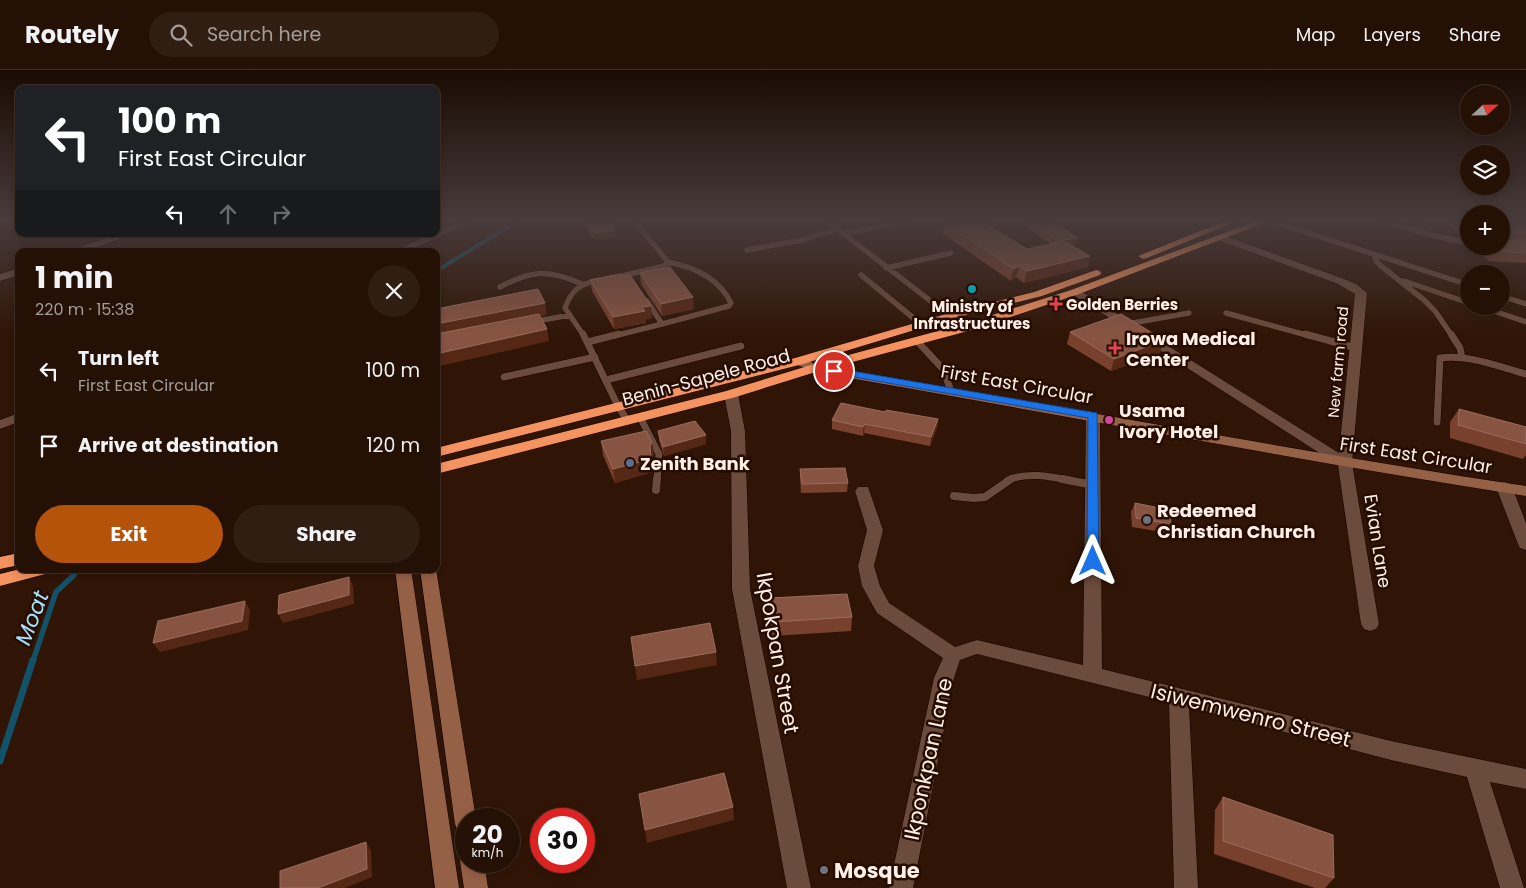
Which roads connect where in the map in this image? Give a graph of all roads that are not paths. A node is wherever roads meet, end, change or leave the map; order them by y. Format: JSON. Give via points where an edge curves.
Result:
{"nodes":[{"id":1,"x":665,"y":258,"type":"edge"},
{"id":2,"x":874,"y":258,"type":"edge"},
{"id":3,"x":929,"y":258,"type":"edge"},
{"id":4,"x":1136,"y":258,"type":"edge"},
{"id":5,"x":1167,"y":258,"type":"edge"},
{"id":6,"x":1277,"y":258,"type":"edge"},
{"id":7,"x":1375,"y":258,"type":"edge"},
{"id":8,"x":1384,"y":258,"type":"edge"},
{"id":9,"x":668,"y":262,"type":"junction"},
{"id":10,"x":886,"y":268,"type":"junction"},
{"id":11,"x":15,"y":273,"type":"edge"},
{"id":12,"x":629,"y":274,"type":"junction"},
{"id":13,"x":861,"y":275,"type":"dead end"},
{"id":14,"x":0,"y":278,"type":"edge"},
{"id":15,"x":1398,"y":279,"type":"junction"},
{"id":16,"x":634,"y":282,"type":"edge"},
{"id":17,"x":1460,"y":283,"type":"edge"},
{"id":18,"x":582,"y":284,"type":"junction"},
{"id":19,"x":500,"y":287,"type":"dead end"},
{"id":20,"x":1075,"y":292,"type":"junction"},
{"id":21,"x":645,"y":299,"type":"edge"},
{"id":22,"x":1510,"y":299,"type":"edge"},
{"id":23,"x":1460,"y":300,"type":"edge"},
{"id":24,"x":1526,"y":304,"type":"edge"},
{"id":25,"x":1226,"y":313,"type":"dead end"},
{"id":26,"x":570,"y":314,"type":"junction"},
{"id":27,"x":1189,"y":314,"type":"dead end"},
{"id":28,"x":1505,"y":315,"type":"edge"},
{"id":29,"x":950,"y":316,"type":"junction"},
{"id":30,"x":1526,"y":322,"type":"edge"},
{"id":31,"x":522,"y":324,"type":"edge"},
{"id":32,"x":662,"y":324,"type":"junction"},
{"id":33,"x":922,"y":324,"type":"junction"},
{"id":34,"x":1126,"y":324,"type":"junction"},
{"id":35,"x":917,"y":341,"type":"junction"},
{"id":36,"x":588,"y":342,"type":"junction"},
{"id":37,"x":741,"y":346,"type":"dead end"},
{"id":38,"x":1356,"y":348,"type":"junction"},
{"id":39,"x":595,"y":357,"type":"junction"},
{"id":40,"x":1462,"y":358,"type":"junction"},
{"id":41,"x":799,"y":361,"type":"junction"},
{"id":42,"x":815,"y":368,"type":"junction"},
{"id":43,"x":1526,"y":374,"type":"edge"},
{"id":44,"x":504,"y":377,"type":"dead end"},
{"id":45,"x":606,"y":380,"type":"junction"},
{"id":46,"x":951,"y":391,"type":"junction"},
{"id":47,"x":731,"y":394,"type":"junction"},
{"id":48,"x":618,"y":406,"type":"junction"},
{"id":49,"x":1094,"y":416,"type":"junction"},
{"id":50,"x":640,"y":417,"type":"junction"},
{"id":51,"x":15,"y":419,"type":"edge"},
{"id":52,"x":627,"y":420,"type":"junction"},
{"id":53,"x":1438,"y":422,"type":"dead end"},
{"id":54,"x":0,"y":425,"type":"edge"},
{"id":55,"x":440,"y":452,"type":"edge"},
{"id":56,"x":1345,"y":463,"type":"junction"},
{"id":57,"x":440,"y":468,"type":"edge"},
{"id":58,"x":1093,"y":485,"type":"junction"},
{"id":59,"x":1504,"y":487,"type":"junction"},
{"id":60,"x":656,"y":490,"type":"dead end"},
{"id":61,"x":863,"y":491,"type":"dead end"},
{"id":62,"x":1526,"y":491,"type":"edge"},
{"id":63,"x":954,"y":496,"type":"dead end"},
{"id":64,"x":1526,"y":544,"type":"edge"},
{"id":65,"x":15,"y":560,"type":"edge"},
{"id":66,"x":0,"y":563,"type":"edge"},
{"id":67,"x":27,"y":573,"type":"edge"},
{"id":68,"x":404,"y":573,"type":"edge"},
{"id":69,"x":429,"y":573,"type":"edge"},
{"id":70,"x":0,"y":580,"type":"edge"},
{"id":71,"x":1370,"y":624,"type":"dead end"},
{"id":72,"x":977,"y":647,"type":"joint"},
{"id":73,"x":953,"y":655,"type":"junction"},
{"id":74,"x":1092,"y":676,"type":"junction"},
{"id":75,"x":1179,"y":696,"type":"junction"},
{"id":76,"x":1476,"y":771,"type":"junction"},
{"id":77,"x":1526,"y":779,"type":"edge"},
{"id":78,"x":464,"y":808,"type":"edge"},
{"id":79,"x":474,"y":873,"type":"edge"},
{"id":80,"x":447,"y":888,"type":"edge"},
{"id":81,"x":476,"y":888,"type":"edge"},
{"id":82,"x":799,"y":888,"type":"edge"},
{"id":83,"x":901,"y":888,"type":"edge"},
{"id":84,"x":1186,"y":888,"type":"edge"},
{"id":85,"x":1512,"y":888,"type":"edge"}],
"edges":[{"from":1,"to":9,"type":"lane"},
{"from":2,"to":10,"type":"lane"},
{"from":3,"to":10,"type":"lane"},
{"from":4,"to":29,"type":"highway","name":"Benin-Sapele Road","via":[[1038,294]]},
{"from":5,"to":20,"type":"highway","name":"Benin-Sapele Road"},
{"from":6,"to":38,"type":"street","name":"New farm road","via":[[1340,281],[1361,293]]},
{"from":7,"to":15,"type":"lane"},
{"from":8,"to":17,"type":"lane"},
{"from":9,"to":12,"type":"lane","via":[[664,266]]},
{"from":9,"to":32,"type":"lane","via":[[705,272],[731,303]]},
{"from":10,"to":29,"type":"lane"},
{"from":11,"to":14,"type":"street"},
{"from":12,"to":16,"type":"lane"},
{"from":12,"to":18,"type":"lane"},
{"from":13,"to":33,"type":"lane"},
{"from":15,"to":23,"type":"lane"},
{"from":15,"to":40,"type":"lane","via":[[1435,311],[1460,348]]},
{"from":18,"to":19,"type":"lane","via":[[562,274],[541,271],[519,275]]},
{"from":18,"to":26,"type":"lane","via":[[569,296],[565,308]]},
{"from":20,"to":34,"type":"street"},
{"from":20,"to":35,"type":"highway","name":"Benin-Sapele Road"},
{"from":21,"to":32,"type":"lane"},
{"from":22,"to":24,"type":"lane"},
{"from":25,"to":38,"type":"lane"},
{"from":26,"to":31,"type":"lane"},
{"from":26,"to":36,"type":"lane"},
{"from":27,"to":34,"type":"lane"},
{"from":28,"to":30,"type":"lane"},
{"from":29,"to":33,"type":"highway","name":"Benin-Sapele Road"},
{"from":32,"to":36,"type":"lane"},
{"from":33,"to":41,"type":"highway","name":"Benin-Sapele Road"},
{"from":34,"to":56,"type":"street"},
{"from":35,"to":42,"type":"highway","name":"Benin-Sapele Road"},
{"from":35,"to":46,"type":"lane","via":[[946,373]]},
{"from":36,"to":39,"type":"lane"},
{"from":37,"to":45,"type":"lane"},
{"from":38,"to":56,"type":"street","name":"New farm road"},
{"from":39,"to":44,"type":"lane"},
{"from":39,"to":45,"type":"lane"},
{"from":40,"to":43,"type":"lane"},
{"from":40,"to":53,"type":"lane","via":[[1446,356],[1437,363]]},
{"from":41,"to":42,"type":"street","name":"First East Circular"},
{"from":41,"to":48,"type":"highway","name":"Benin-Sapele Road"},
{"from":42,"to":46,"type":"street","name":"First East Circular"},
{"from":42,"to":47,"type":"highway","name":"Benin-Sapele Road"},
{"from":45,"to":48,"type":"lane"},
{"from":46,"to":49,"type":"street","name":"First East Circular"},
{"from":47,"to":50,"type":"highway","name":"Benin-Sapele Road"},
{"from":47,"to":82,"type":"street","name":"Ikpokpan Street","via":[[738,431],[741,589]]},
{"from":48,"to":52,"type":"lane"},
{"from":48,"to":55,"type":"highway","name":"Benin-Sapele Road"},
{"from":49,"to":56,"type":"street","name":"First East Circular"},
{"from":49,"to":58,"type":"street"},
{"from":50,"to":52,"type":"highway","name":"Benin-Sapele Road"},
{"from":50,"to":60,"type":"lane","via":[[659,454]]},
{"from":51,"to":54,"type":"street"},
{"from":52,"to":57,"type":"highway","name":"Benin-Sapele Road"},
{"from":56,"to":59,"type":"street","name":"First East Circular"},
{"from":56,"to":71,"type":"street","name":"Evian Lane"},
{"from":58,"to":63,"type":"lane","via":[[1028,475],[1009,479],[986,497]]},
{"from":58,"to":74,"type":"street"},
{"from":59,"to":62,"type":"street","name":"First East Circular"},
{"from":59,"to":64,"type":"street"},
{"from":61,"to":73,"type":"street","via":[[875,530],[866,566],[871,586],[883,608]]},
{"from":65,"to":66,"type":"highway"},
{"from":67,"to":70,"type":"highway"},
{"from":68,"to":80,"type":"street"},
{"from":69,"to":78,"type":"street"},
{"from":72,"to":73,"type":"street","name":"Ikponkpan Lane"},
{"from":72,"to":74,"type":"street","name":"Isiwemwenro Street"},
{"from":73,"to":83,"type":"street","name":"Ikponkpan Lane","via":[[944,678]]},
{"from":74,"to":75,"type":"street","name":"Isiwemwenro Street"},
{"from":75,"to":76,"type":"street","name":"Isiwemwenro Street"},
{"from":75,"to":84,"type":"street"},
{"from":76,"to":77,"type":"street","name":"Isiwemwenro Street"},
{"from":76,"to":85,"type":"street"},
{"from":79,"to":81,"type":"street"}]}
